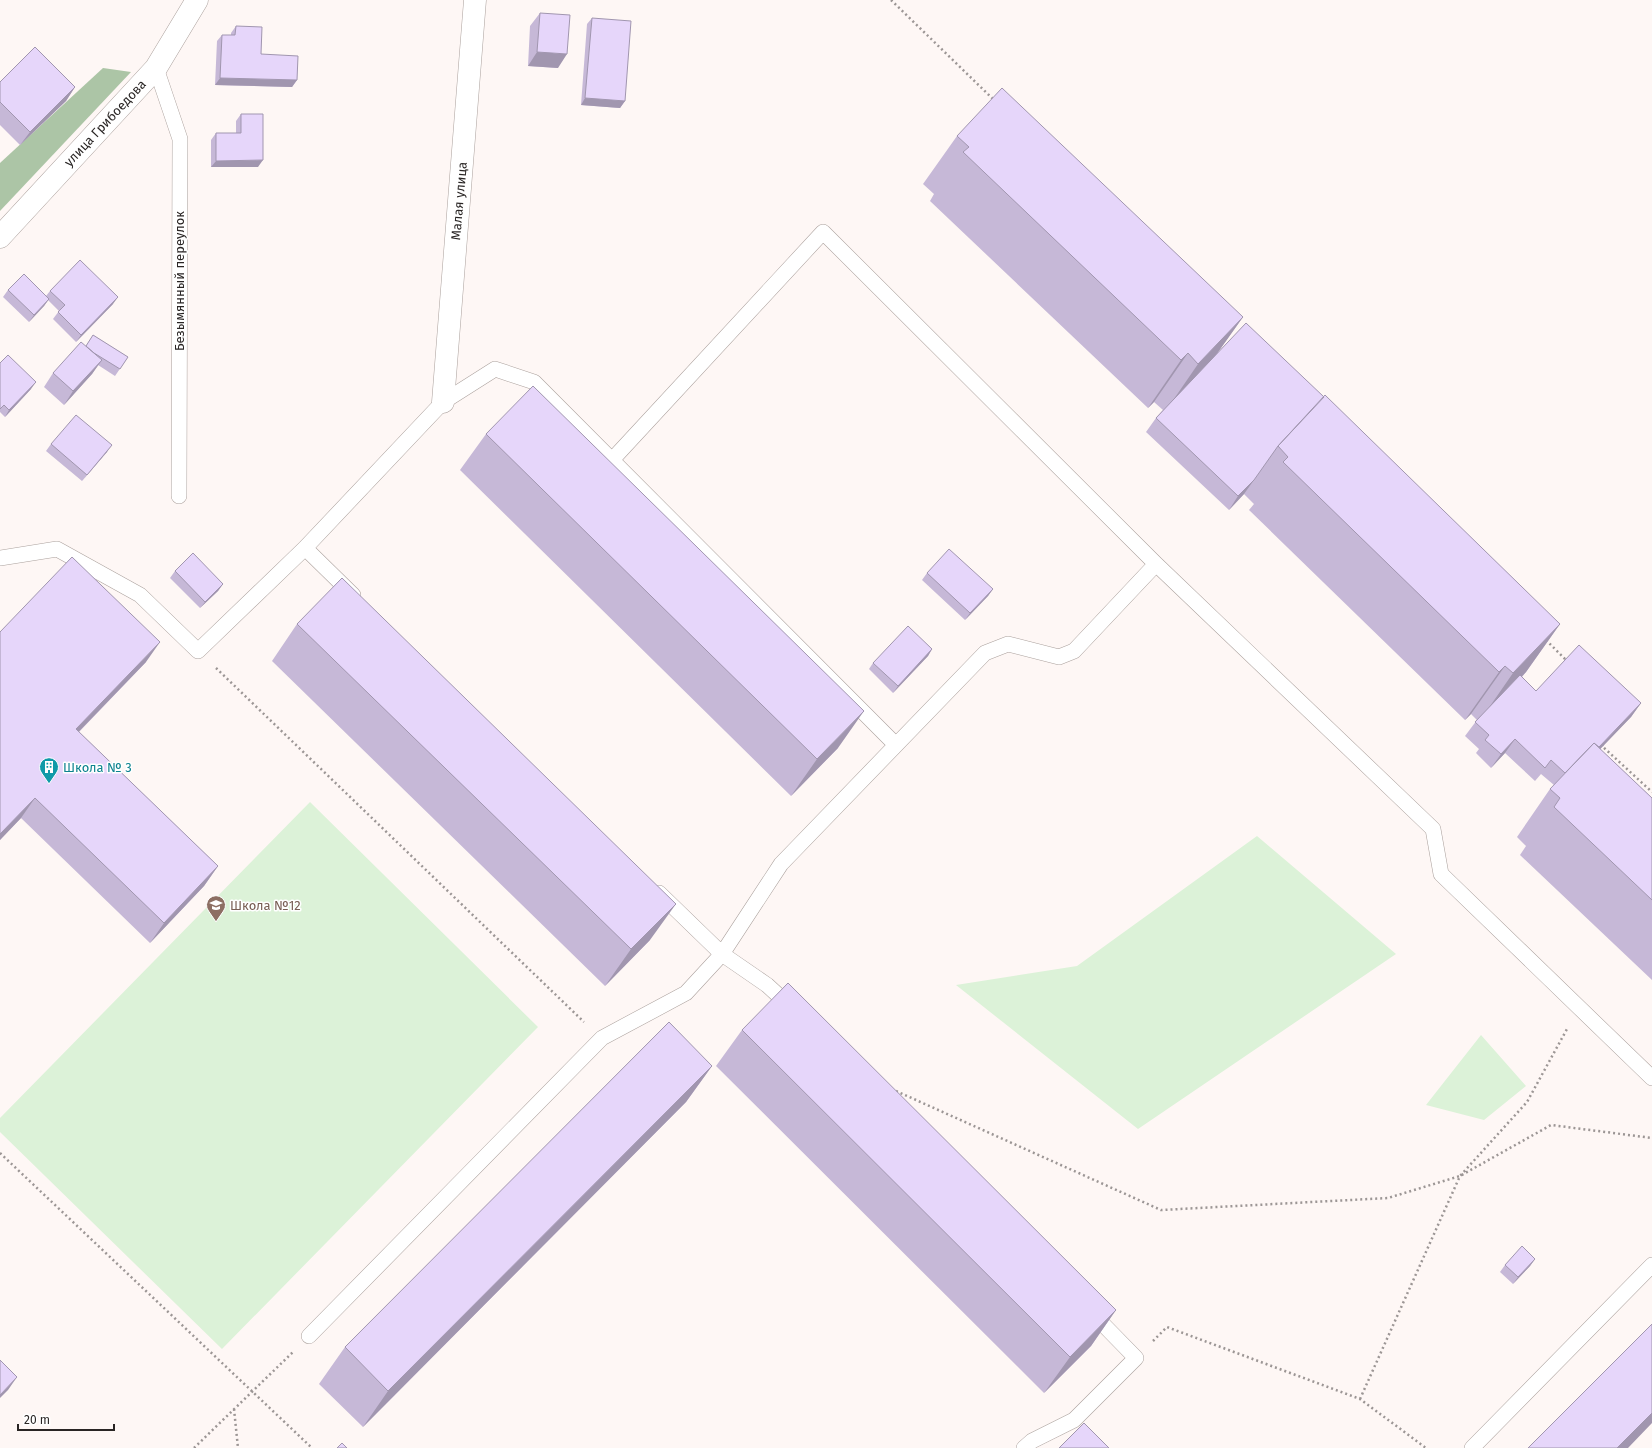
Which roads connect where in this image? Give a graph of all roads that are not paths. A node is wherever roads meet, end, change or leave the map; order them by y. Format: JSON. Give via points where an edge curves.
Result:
{"nodes":[{"id":1,"x":197,"y":0,"type":"edge"},
{"id":2,"x":476,"y":0,"type":"edge"},
{"id":3,"x":156,"y":68,"type":"junction"},
{"id":4,"x":0,"y":237,"type":"edge"},
{"id":5,"x":443,"y":402,"type":"junction"},
{"id":6,"x":612,"y":460,"type":"junction"},
{"id":7,"x":179,"y":496,"type":"dead end"},
{"id":8,"x":305,"y":548,"type":"junction"},
{"id":9,"x":0,"y":558,"type":"edge"},
{"id":10,"x":1156,"y":564,"type":"junction"},
{"id":11,"x":362,"y":604,"type":"edge"},
{"id":12,"x":896,"y":745,"type":"junction"},
{"id":13,"x":648,"y":882,"type":"edge"},
{"id":14,"x":722,"y":954,"type":"junction"},
{"id":15,"x":801,"y":1016,"type":"edge"},
{"id":16,"x":1652,"y":1078,"type":"edge"},
{"id":17,"x":1652,"y":1265,"type":"edge"},
{"id":18,"x":1081,"y":1301,"type":"edge"},
{"id":19,"x":309,"y":1336,"type":"road end"},
{"id":20,"x":1024,"y":1448,"type":"edge"},
{"id":21,"x":1472,"y":1448,"type":"edge"}],
"edges":[{"from":1,"to":3,"type":"street","name":"улица Грибоедова"},
{"from":2,"to":5,"type":"street","name":"Малая улица"},
{"from":3,"to":4,"type":"street","name":"улица Грибоедова"},
{"from":3,"to":7,"type":"lane","name":"Безымянный переулок","via":[[180,139]]},
{"from":5,"to":6,"type":"lane","via":[[495,369],[534,382]]},
{"from":5,"to":8,"type":"lane"},
{"from":6,"to":10,"type":"lane","via":[[823,232]]},
{"from":6,"to":12,"type":"lane"},
{"from":8,"to":9,"type":"lane","via":[[198,651],[140,595],[57,549]]},
{"from":8,"to":11,"type":"lane"},
{"from":10,"to":12,"type":"lane","via":[[1074,651],[1059,657],[1008,644],[985,653]]},
{"from":10,"to":16,"type":"lane","via":[[1433,829],[1440,874]]},
{"from":12,"to":14,"type":"lane","via":[[781,864]]},
{"from":13,"to":14,"type":"lane"},
{"from":14,"to":15,"type":"lane","via":[[767,985]]},
{"from":14,"to":19,"type":"lane","via":[[686,993],[602,1038]]},
{"from":17,"to":21,"type":"lane"},
{"from":18,"to":20,"type":"lane","via":[[1136,1358],[1074,1420],[1032,1441]]}]}
